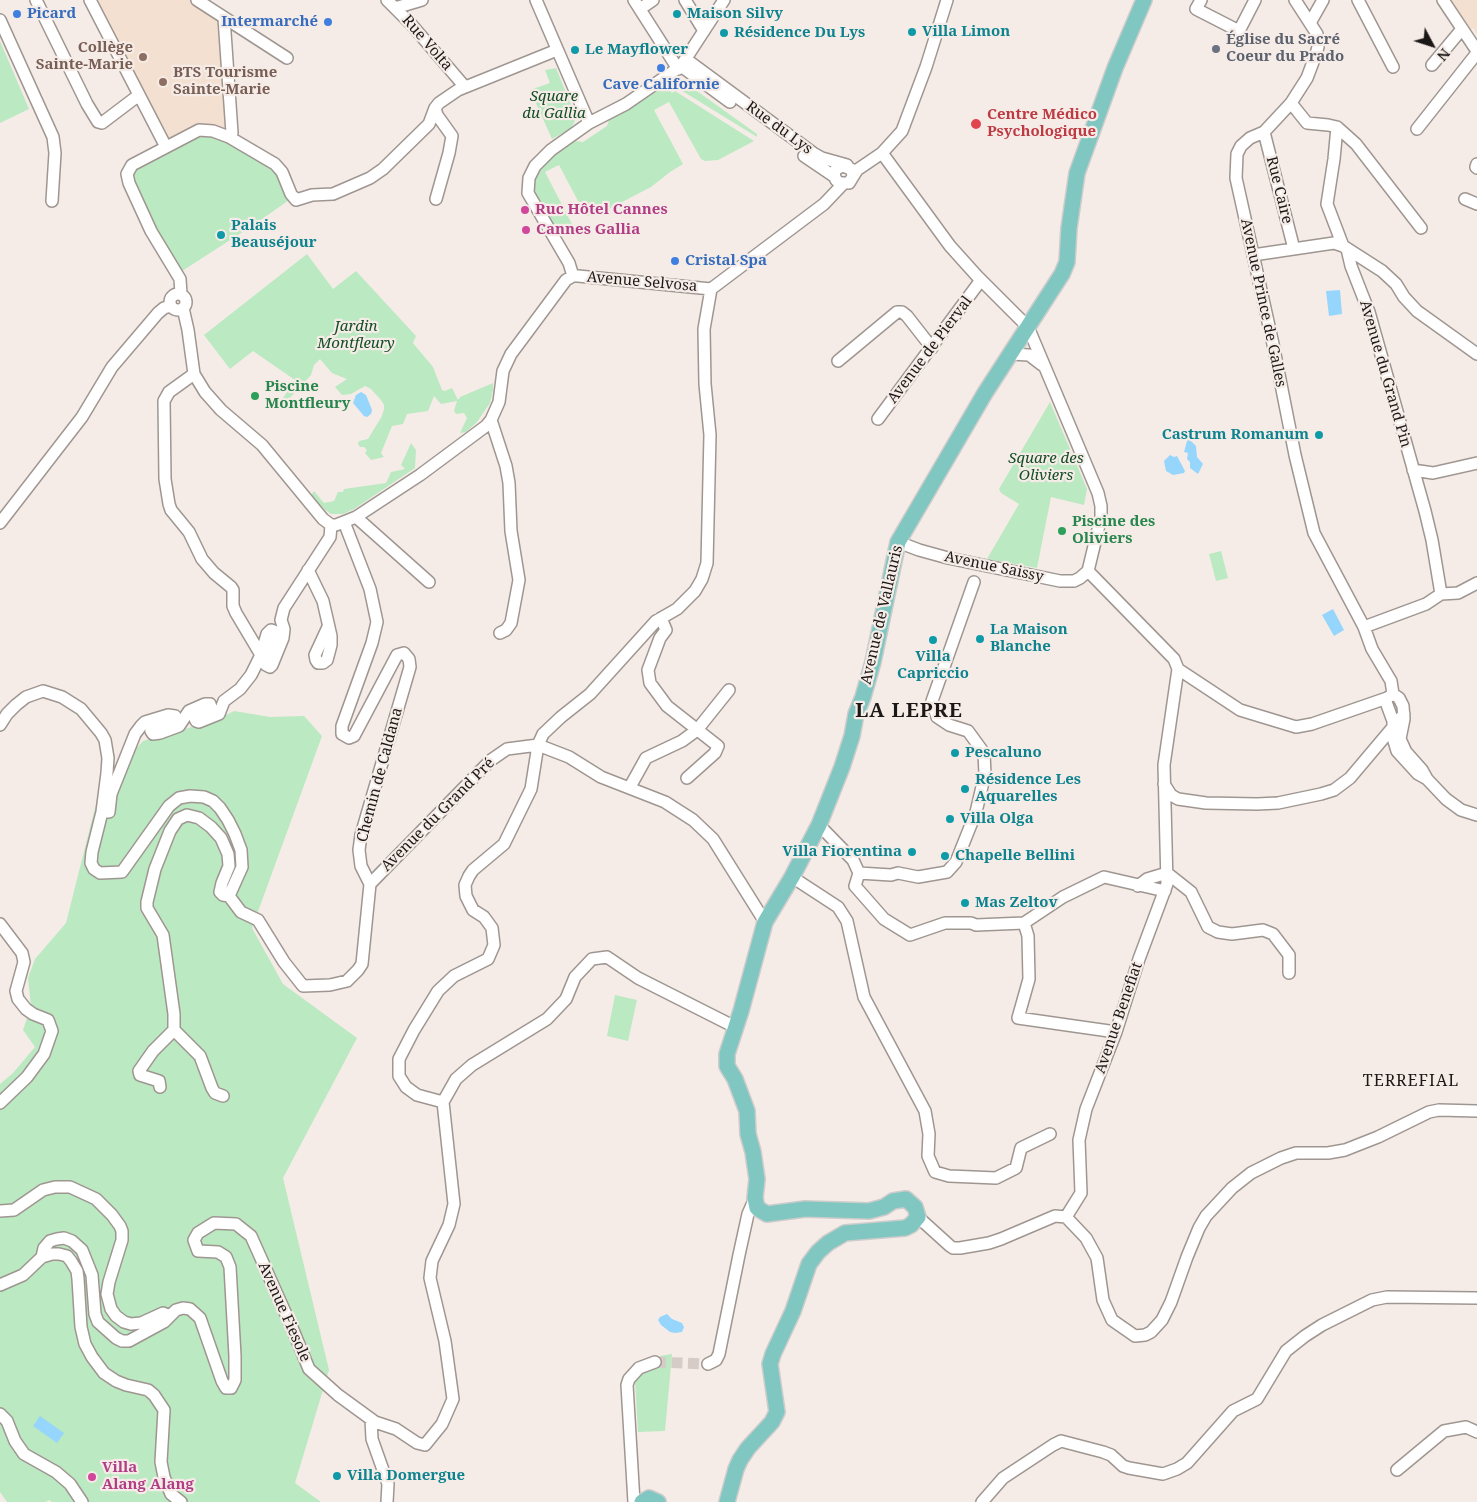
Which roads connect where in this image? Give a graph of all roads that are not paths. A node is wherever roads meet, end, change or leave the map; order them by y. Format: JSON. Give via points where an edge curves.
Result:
{"nodes":[{"id":1,"x":36,"y":0,"type":"edge"},
{"id":2,"x":90,"y":0,"type":"edge"},
{"id":3,"x":197,"y":0,"type":"edge"},
{"id":4,"x":422,"y":0,"type":"edge"},
{"id":5,"x":536,"y":0,"type":"edge"},
{"id":6,"x":653,"y":0,"type":"edge"},
{"id":7,"x":684,"y":0,"type":"edge"},
{"id":8,"x":724,"y":0,"type":"edge"},
{"id":9,"x":948,"y":0,"type":"edge"},
{"id":10,"x":1144,"y":0,"type":"edge"},
{"id":11,"x":1255,"y":0,"type":"edge"},
{"id":12,"x":1295,"y":0,"type":"edge"},
{"id":13,"x":1323,"y":0,"type":"edge"},
{"id":14,"x":1358,"y":0,"type":"edge"},
{"id":15,"x":1442,"y":0,"type":"edge"},
{"id":16,"x":391,"y":4,"type":"edge"},
{"id":17,"x":1198,"y":4,"type":"edge"},
{"id":18,"x":637,"y":5,"type":"edge"},
{"id":19,"x":224,"y":18,"type":"junction"},
{"id":20,"x":0,"y":20,"type":"edge"},
{"id":21,"x":1310,"y":23,"type":"junction"},
{"id":22,"x":1462,"y":30,"type":"junction"},
{"id":23,"x":704,"y":31,"type":"junction"},
{"id":24,"x":557,"y":50,"type":"junction"},
{"id":25,"x":1477,"y":52,"type":"edge"},
{"id":26,"x":287,"y":58,"type":"dead end"},
{"id":27,"x":682,"y":65,"type":"junction"},
{"id":28,"x":1432,"y":65,"type":"dead end"},
{"id":29,"x":1393,"y":67,"type":"dead end"},
{"id":30,"x":714,"y":86,"type":"junction"},
{"id":31,"x":465,"y":87,"type":"junction"},
{"id":32,"x":139,"y":96,"type":"junction"},
{"id":33,"x":1291,"y":103,"type":"junction"},
{"id":34,"x":435,"y":108,"type":"junction"},
{"id":35,"x":589,"y":123,"type":"junction"},
{"id":36,"x":1337,"y":127,"type":"junction"},
{"id":37,"x":1416,"y":130,"type":"dead end"},
{"id":38,"x":1264,"y":132,"type":"junction"},
{"id":39,"x":229,"y":137,"type":"junction"},
{"id":40,"x":166,"y":147,"type":"junction"},
{"id":41,"x":882,"y":153,"type":"junction"},
{"id":42,"x":1477,"y":164,"type":"edge"},
{"id":43,"x":1477,"y":168,"type":"edge"},
{"id":44,"x":849,"y":170,"type":"junction"},
{"id":45,"x":838,"y":180,"type":"junction"},
{"id":46,"x":436,"y":199,"type":"dead end"},
{"id":47,"x":1465,"y":199,"type":"dead end"},
{"id":48,"x":52,"y":201,"type":"dead end"},
{"id":49,"x":1477,"y":204,"type":"edge"},
{"id":50,"x":1421,"y":228,"type":"dead end"},
{"id":51,"x":1345,"y":247,"type":"junction"},
{"id":52,"x":1294,"y":248,"type":"junction"},
{"id":53,"x":1252,"y":254,"type":"junction"},
{"id":54,"x":573,"y":276,"type":"junction"},
{"id":55,"x":981,"y":280,"type":"junction"},
{"id":56,"x":712,"y":289,"type":"junction"},
{"id":57,"x":180,"y":294,"type":"junction"},
{"id":58,"x":171,"y":306,"type":"junction"},
{"id":59,"x":182,"y":308,"type":"junction"},
{"id":60,"x":1028,"y":327,"type":"junction"},
{"id":61,"x":932,"y":348,"type":"junction"},
{"id":62,"x":1011,"y":354,"type":"junction"},
{"id":63,"x":1477,"y":354,"type":"edge"},
{"id":64,"x":838,"y":360,"type":"dead end"},
{"id":65,"x":1046,"y":368,"type":"junction"},
{"id":66,"x":194,"y":374,"type":"junction"},
{"id":67,"x":878,"y":418,"type":"dead end"},
{"id":68,"x":491,"y":420,"type":"junction"},
{"id":69,"x":1477,"y":463,"type":"edge"},
{"id":70,"x":1413,"y":470,"type":"junction"},
{"id":71,"x":356,"y":517,"type":"junction"},
{"id":72,"x":344,"y":522,"type":"junction"},
{"id":73,"x":0,"y":523,"type":"edge"},
{"id":74,"x":331,"y":525,"type":"junction"},
{"id":75,"x":898,"y":542,"type":"junction"},
{"id":76,"x":308,"y":570,"type":"junction"},
{"id":77,"x":1088,"y":571,"type":"junction"},
{"id":78,"x":977,"y":573,"type":"junction"},
{"id":79,"x":429,"y":582,"type":"dead end"},
{"id":80,"x":1477,"y":583,"type":"edge"},
{"id":81,"x":1441,"y":594,"type":"junction"},
{"id":82,"x":661,"y":618,"type":"junction"},
{"id":83,"x":328,"y":627,"type":"dead end"},
{"id":84,"x":1364,"y":627,"type":"junction"},
{"id":85,"x":500,"y":633,"type":"dead end"},
{"id":86,"x":261,"y":654,"type":"junction"},
{"id":87,"x":1178,"y":669,"type":"junction"},
{"id":88,"x":729,"y":690,"type":"dead end"},
{"id":89,"x":1390,"y":696,"type":"junction"},
{"id":90,"x":1404,"y":714,"type":"junction"},
{"id":91,"x":0,"y":725,"type":"edge"},
{"id":92,"x":1394,"y":728,"type":"junction"},
{"id":93,"x":697,"y":730,"type":"junction"},
{"id":94,"x":1381,"y":744,"type":"junction"},
{"id":95,"x":538,"y":745,"type":"junction"},
{"id":96,"x":1395,"y":747,"type":"junction"},
{"id":97,"x":687,"y":778,"type":"dead end"},
{"id":98,"x":1427,"y":779,"type":"junction"},
{"id":99,"x":1163,"y":782,"type":"junction"},
{"id":100,"x":631,"y":785,"type":"dead end"},
{"id":101,"x":1185,"y":801,"type":"junction"},
{"id":102,"x":102,"y":812,"type":"junction"},
{"id":103,"x":1165,"y":815,"type":"junction"},
{"id":104,"x":1477,"y":815,"type":"edge"},
{"id":105,"x":819,"y":825,"type":"junction"},
{"id":106,"x":859,"y":873,"type":"junction"},
{"id":107,"x":792,"y":876,"type":"junction"},
{"id":108,"x":1166,"y":883,"type":"junction"},
{"id":109,"x":370,"y":884,"type":"junction"},
{"id":110,"x":1138,"y":886,"type":"junction"},
{"id":111,"x":229,"y":896,"type":"junction"},
{"id":112,"x":765,"y":922,"type":"junction"},
{"id":113,"x":1024,"y":922,"type":"junction"},
{"id":114,"x":0,"y":924,"type":"edge"},
{"id":115,"x":1289,"y":972,"type":"dead end"},
{"id":116,"x":735,"y":1027,"type":"junction"},
{"id":117,"x":174,"y":1030,"type":"junction"},
{"id":118,"x":1116,"y":1032,"type":"junction"},
{"id":119,"x":160,"y":1087,"type":"dead end"},
{"id":120,"x":223,"y":1096,"type":"dead end"},
{"id":121,"x":442,"y":1102,"type":"junction"},
{"id":122,"x":0,"y":1103,"type":"edge"},
{"id":123,"x":1477,"y":1111,"type":"edge"},
{"id":124,"x":1050,"y":1134,"type":"dead end"},
{"id":125,"x":755,"y":1198,"type":"junction"},
{"id":126,"x":0,"y":1211,"type":"edge"},
{"id":127,"x":918,"y":1217,"type":"junction"},
{"id":128,"x":1066,"y":1217,"type":"junction"},
{"id":129,"x":42,"y":1257,"type":"junction"},
{"id":130,"x":0,"y":1285,"type":"edge"},
{"id":131,"x":1477,"y":1298,"type":"edge"},
{"id":132,"x":170,"y":1316,"type":"junction"},
{"id":133,"x":655,"y":1362,"type":"tunnel mouth"},
{"id":134,"x":708,"y":1364,"type":"dead end"},
{"id":135,"x":0,"y":1414,"type":"edge"},
{"id":136,"x":371,"y":1419,"type":"junction"},
{"id":137,"x":1477,"y":1432,"type":"edge"},
{"id":138,"x":1397,"y":1470,"type":"dead end"},
{"id":139,"x":82,"y":1502,"type":"edge"},
{"id":140,"x":181,"y":1502,"type":"edge"},
{"id":141,"x":387,"y":1502,"type":"edge"},
{"id":142,"x":634,"y":1502,"type":"edge"},
{"id":143,"x":642,"y":1502,"type":"edge"},
{"id":144,"x":658,"y":1502,"type":"edge"},
{"id":145,"x":727,"y":1502,"type":"edge"},
{"id":146,"x":982,"y":1502,"type":"edge"}],
"edges":[{"from":1,"to":32,"type":"street","via":[[98,122],[102,123]]},
{"from":2,"to":32,"type":"street"},
{"from":3,"to":19,"type":"street"},
{"from":4,"to":16,"type":"street"},
{"from":5,"to":24,"type":"street"},
{"from":6,"to":18,"type":"street"},
{"from":7,"to":23,"type":"street"},
{"from":8,"to":23,"type":"street"},
{"from":9,"to":41,"type":"street","via":[[902,131]]},
{"from":10,"to":60,"type":"main road","name":"Avenue de Vallauris","via":[[1077,173],[1065,268]]},
{"from":11,"to":17,"type":"street","via":[[1239,31]]},
{"from":12,"to":21,"type":"street","name":"Avenue Prince de Galles"},
{"from":13,"to":21,"type":"street"},
{"from":14,"to":29,"type":"street"},
{"from":15,"to":22,"type":"street"},
{"from":16,"to":31,"type":"street","name":"Rue Volta"},
{"from":18,"to":27,"type":"street"},
{"from":19,"to":26,"type":"street"},
{"from":19,"to":39,"type":"street","via":[[233,129]]},
{"from":20,"to":48,"type":"street","via":[[54,137]]},
{"from":21,"to":33,"type":"street","name":"Avenue Prince de Galles","via":[[1317,34],[1316,54],[1307,78]]},
{"from":22,"to":25,"type":"street"},
{"from":22,"to":28,"type":"street"},
{"from":23,"to":27,"type":"street"},
{"from":24,"to":31,"type":"street"},
{"from":24,"to":35,"type":"street"},
{"from":25,"to":37,"type":"street"},
{"from":27,"to":30,"type":"street","name":"Rue du Lys"},
{"from":27,"to":35,"type":"street","via":[[626,104]]},
{"from":30,"to":44,"type":"street","name":"Rue du Lys","via":[[813,153]]},
{"from":30,"to":45,"type":"street","name":"Rue du Lys"},
{"from":31,"to":34,"type":"street"},
{"from":32,"to":40,"type":"street"},
{"from":33,"to":36,"type":"street","via":[[1307,123]]},
{"from":33,"to":38,"type":"street","name":"Avenue Prince de Galles"},
{"from":34,"to":39,"type":"street","via":[[429,124],[370,178],[333,194],[296,200],[275,164]]},
{"from":34,"to":46,"type":"street","via":[[452,136]]},
{"from":35,"to":54,"type":"street","via":[[544,156],[535,166],[527,186]]},
{"from":36,"to":50,"type":"street","via":[[1356,144]]},
{"from":36,"to":51,"type":"street","name":"Avenue du Grand Pin","via":[[1327,204]]},
{"from":38,"to":52,"type":"street","name":"Rue Caire"},
{"from":38,"to":53,"type":"street","name":"Avenue Prince de Galles","via":[[1245,142],[1237,154],[1236,164]]},
{"from":39,"to":40,"type":"street","via":[[199,130]]},
{"from":40,"to":57,"type":"street","via":[[132,165],[127,178],[151,231],[180,279]]},
{"from":41,"to":44,"type":"street"},
{"from":41,"to":55,"type":"street","via":[[950,246]]},
{"from":42,"to":43,"type":"street"},
{"from":44,"to":45,"type":"street","via":[[851,180]]},
{"from":44,"to":45,"type":"street","via":[[841,166],[836,169]]},
{"from":45,"to":56,"type":"street","via":[[830,199]]},
{"from":47,"to":49,"type":"street"},
{"from":51,"to":52,"type":"street","via":[[1334,243]]},
{"from":51,"to":63,"type":"street","via":[[1382,271],[1417,311]]},
{"from":51,"to":70,"type":"street","name":"Avenue du Grand Pin","via":[[1369,312]]},
{"from":52,"to":53,"type":"street"},
{"from":53,"to":84,"type":"street","name":"Avenue Prince de Galles","via":[[1314,533]]},
{"from":54,"to":56,"type":"street","name":"Avenue Selvosa"},
{"from":54,"to":68,"type":"street","via":[[562,283],[511,354],[504,371],[500,402]]},
{"from":55,"to":60,"type":"street"},
{"from":55,"to":61,"type":"street","name":"Avenue de Pierval"},
{"from":56,"to":82,"type":"street","via":[[704,329],[710,435],[707,563],[695,591],[677,609]]},
{"from":57,"to":58,"type":"street","via":[[171,298]]},
{"from":57,"to":59,"type":"street","via":[[186,302]]},
{"from":58,"to":59,"type":"street","via":[[177,310]]},
{"from":58,"to":73,"type":"street","via":[[158,313],[112,367],[82,417]]},
{"from":59,"to":66,"type":"street"},
{"from":60,"to":62,"type":"main road","name":"Avenue de Vallauris"},
{"from":60,"to":65,"type":"street"},
{"from":61,"to":64,"type":"street","via":[[907,316],[897,312]]},
{"from":61,"to":67,"type":"street","name":"Avenue de Pierval"},
{"from":62,"to":65,"type":"street","via":[[1029,355]]},
{"from":62,"to":75,"type":"main road","name":"Avenue de Vallauris"},
{"from":65,"to":77,"type":"street","via":[[1101,506]]},
{"from":66,"to":74,"type":"street","via":[[212,401],[262,445]]},
{"from":66,"to":86,"type":"street","via":[[169,392],[164,401],[165,479],[169,504],[189,532],[202,559],[231,586],[236,613]]},
{"from":68,"to":71,"type":"street","via":[[429,469]]},
{"from":68,"to":85,"type":"street","via":[[506,466],[520,580],[511,623]]},
{"from":69,"to":70,"type":"street","via":[[1432,473]]},
{"from":70,"to":81,"type":"street","name":"Avenue du Grand Pin","via":[[1432,540]]},
{"from":71,"to":72,"type":"street"},
{"from":71,"to":79,"type":"street"},
{"from":72,"to":74,"type":"street"},
{"from":72,"to":109,"type":"street","name":"Chemin de Caldana","via":[[370,589],[377,622],[342,734],[349,738],[354,736],[397,655],[404,653],[410,667],[361,835],[361,866]]},
{"from":74,"to":76,"type":"street","via":[[330,537]]},
{"from":75,"to":78,"type":"street","name":"Avenue Saissy"},
{"from":75,"to":105,"type":"main road","name":"Avenue de Vallauris","via":[[867,683],[842,767]]},
{"from":76,"to":83,"type":"street","via":[[324,600]]},
{"from":76,"to":86,"type":"street","via":[[284,608],[281,620],[284,634],[270,667],[266,666],[275,638],[272,630],[267,634]]},
{"from":77,"to":78,"type":"street","name":"Avenue Saissy","via":[[1067,582]]},
{"from":77,"to":87,"type":"street","via":[[1174,660]]},
{"from":78,"to":106,"type":"street","via":[[932,701],[937,717],[968,732],[984,753],[985,774],[976,812],[956,862],[947,872],[918,876]]},
{"from":80,"to":81,"type":"street","via":[[1458,592]]},
{"from":81,"to":84,"type":"street","via":[[1426,604]]},
{"from":82,"to":93,"type":"street","via":[[666,630],[648,670],[650,684],[667,706]]},
{"from":82,"to":95,"type":"street","via":[[590,694],[543,734]]},
{"from":84,"to":89,"type":"street","name":"Avenue Prince de Galles","via":[[1390,681]]},
{"from":86,"to":102,"type":"street","via":[[246,682],[224,701],[218,715],[196,721],[196,714],[211,707],[206,704],[189,711],[179,726],[153,734],[151,731],[156,726],[175,720],[175,716],[145,722],[136,734],[111,794],[109,812]]},
{"from":87,"to":89,"type":"street","via":[[1240,710],[1296,727]]},
{"from":87,"to":99,"type":"street","name":"Avenue Benefiat","via":[[1165,747]]},
{"from":88,"to":93,"type":"street"},
{"from":89,"to":90,"type":"street","via":[[1402,701]]},
{"from":89,"to":92,"type":"street","via":[[1386,707]]},
{"from":90,"to":92,"type":"street"},
{"from":90,"to":98,"type":"street","via":[[1400,733],[1403,747]]},
{"from":91,"to":102,"type":"street","via":[[16,705],[43,691],[55,693],[81,710],[101,733],[107,748]]},
{"from":92,"to":94,"type":"street"},
{"from":92,"to":96,"type":"street"},
{"from":93,"to":97,"type":"street","via":[[718,746],[715,753]]},
{"from":93,"to":100,"type":"street","via":[[646,758]]},
{"from":94,"to":96,"type":"street"},
{"from":94,"to":101,"type":"street","via":[[1343,784],[1321,794],[1278,803]]},
{"from":95,"to":109,"type":"street","name":"Avenue du Grand Pré","via":[[507,749],[491,760]]},
{"from":95,"to":112,"type":"street","via":[[569,757],[601,777],[665,802],[693,820],[713,839]]},
{"from":95,"to":121,"type":"street","via":[[531,789],[504,844],[473,870],[465,885],[473,910],[492,928],[494,945],[488,959],[454,976],[438,991],[400,1059],[399,1076],[406,1087],[417,1095]]},
{"from":96,"to":98,"type":"street","via":[[1412,769]]},
{"from":98,"to":104,"type":"street","via":[[1453,805]]},
{"from":99,"to":101,"type":"street","via":[[1171,795]]},
{"from":99,"to":103,"type":"street","name":"Avenue Benefiat"},
{"from":101,"to":103,"type":"street","via":[[1170,807]]},
{"from":102,"to":111,"type":"street","via":[[91,863],[100,873],[122,872],[169,806],[179,798],[204,797],[213,801],[228,820],[241,850],[242,867]]},
{"from":103,"to":108,"type":"street","name":"Avenue Benefiat"},
{"from":105,"to":106,"type":"street","via":[[853,860]]},
{"from":105,"to":107,"type":"main road","name":"Avenue de Vallauris"},
{"from":106,"to":113,"type":"street","via":[[855,886],[884,919],[910,935],[945,923]]},
{"from":107,"to":112,"type":"main road","name":"Avenue de Vallauris"},
{"from":107,"to":124,"type":"street","via":[[838,907],[847,921],[864,997],[925,1110],[928,1156],[935,1172],[949,1176],[996,1178],[1016,1168],[1021,1148]]},
{"from":108,"to":110,"type":"street"},
{"from":108,"to":110,"type":"street","via":[[1147,879]]},
{"from":108,"to":115,"type":"street","via":[[1191,892],[1208,927],[1213,930],[1232,934],[1263,930],[1273,934],[1289,955]]},
{"from":108,"to":118,"type":"street","name":"Avenue Benefiat"},
{"from":109,"to":111,"type":"street","name":"Chemin de Caldana","via":[[362,964],[347,981],[330,985],[303,986],[258,920],[241,912]]},
{"from":110,"to":113,"type":"street","via":[[1104,877]]},
{"from":111,"to":117,"type":"street","via":[[220,892],[229,866],[221,838],[199,818],[187,815],[178,819],[155,869],[146,902],[163,935]]},
{"from":112,"to":116,"type":"main road","name":"Avenue de Vallauris"},
{"from":113,"to":118,"type":"street","via":[[1028,936],[1029,979],[1018,1018]]},
{"from":114,"to":122,"type":"street","via":[[22,953],[24,962],[16,992],[18,999],[33,1014],[48,1020],[52,1031],[44,1054]]},
{"from":116,"to":121,"type":"street","via":[[638,978],[607,957],[592,959],[575,977],[566,999],[547,1019],[472,1065],[456,1079]]},
{"from":116,"to":125,"type":"main road","name":"Avenue de Vallauris","via":[[726,1060],[747,1111],[757,1179]]},
{"from":117,"to":119,"type":"street","via":[[153,1050],[139,1071],[140,1075],[159,1081]]},
{"from":117,"to":120,"type":"street","via":[[200,1056],[212,1088]]},
{"from":118,"to":128,"type":"street","name":"Avenue Benefiat","via":[[1086,1108],[1079,1140],[1081,1193]]},
{"from":121,"to":136,"type":"street","name":"Avenue Fiesole","via":[[454,1204],[449,1225],[432,1261],[430,1278],[445,1341],[453,1399],[442,1424],[425,1445]]},
{"from":123,"to":128,"type":"street","via":[[1429,1112],[1345,1150],[1296,1153],[1258,1170],[1232,1188],[1202,1222],[1168,1308],[1157,1327],[1145,1335],[1135,1336],[1112,1320],[1104,1300],[1097,1258],[1086,1238]]},
{"from":125,"to":127,"type":"main road","via":[[756,1208],[767,1214],[805,1209],[869,1211],[906,1199],[915,1207]]},
{"from":125,"to":134,"type":"street","via":[[748,1214],[719,1354]]},
{"from":126,"to":132,"type":"street","via":[[14,1210],[43,1190],[55,1187],[70,1187],[96,1199],[122,1231],[107,1294],[111,1309],[116,1316],[131,1324],[163,1313]]},
{"from":127,"to":128,"type":"street","via":[[953,1248],[989,1243],[1055,1216]]},
{"from":127,"to":145,"type":"main road","via":[[905,1228],[846,1234],[828,1243],[809,1264],[793,1311],[772,1354],[770,1364],[777,1412],[740,1460]]},
{"from":129,"to":130,"type":"street","via":[[23,1275]]},
{"from":129,"to":132,"type":"street","via":[[44,1248],[57,1239],[72,1241],[82,1250],[92,1275],[98,1322],[122,1341],[136,1338]]},
{"from":129,"to":140,"type":"street","via":[[52,1254],[67,1256],[74,1266],[85,1344],[104,1373],[126,1386],[148,1390],[164,1410],[161,1462],[171,1494]]},
{"from":131,"to":146,"type":"street","via":[[1387,1296],[1322,1325],[1286,1352],[1257,1399],[1233,1411],[1188,1463],[1177,1469],[1162,1474],[1129,1468],[1111,1455],[1061,1441],[1002,1478]]},
{"from":132,"to":136,"type":"street","name":"Avenue Fiesole","via":[[184,1308],[200,1318],[222,1381],[226,1388],[232,1388],[234,1356],[230,1267],[226,1257],[218,1252],[198,1251],[194,1240],[198,1233],[214,1223],[236,1224],[251,1236],[309,1369]]},
{"from":133,"to":142,"type":"street","via":[[639,1368],[627,1385]]},
{"from":135,"to":139,"type":"street","via":[[24,1454],[56,1472],[70,1484]]},
{"from":136,"to":141,"type":"street","via":[[372,1438],[388,1484]]},
{"from":137,"to":138,"type":"street","via":[[1466,1427],[1444,1431]]},
{"from":143,"to":144,"type":"main road","via":[[649,1498]]}]}
